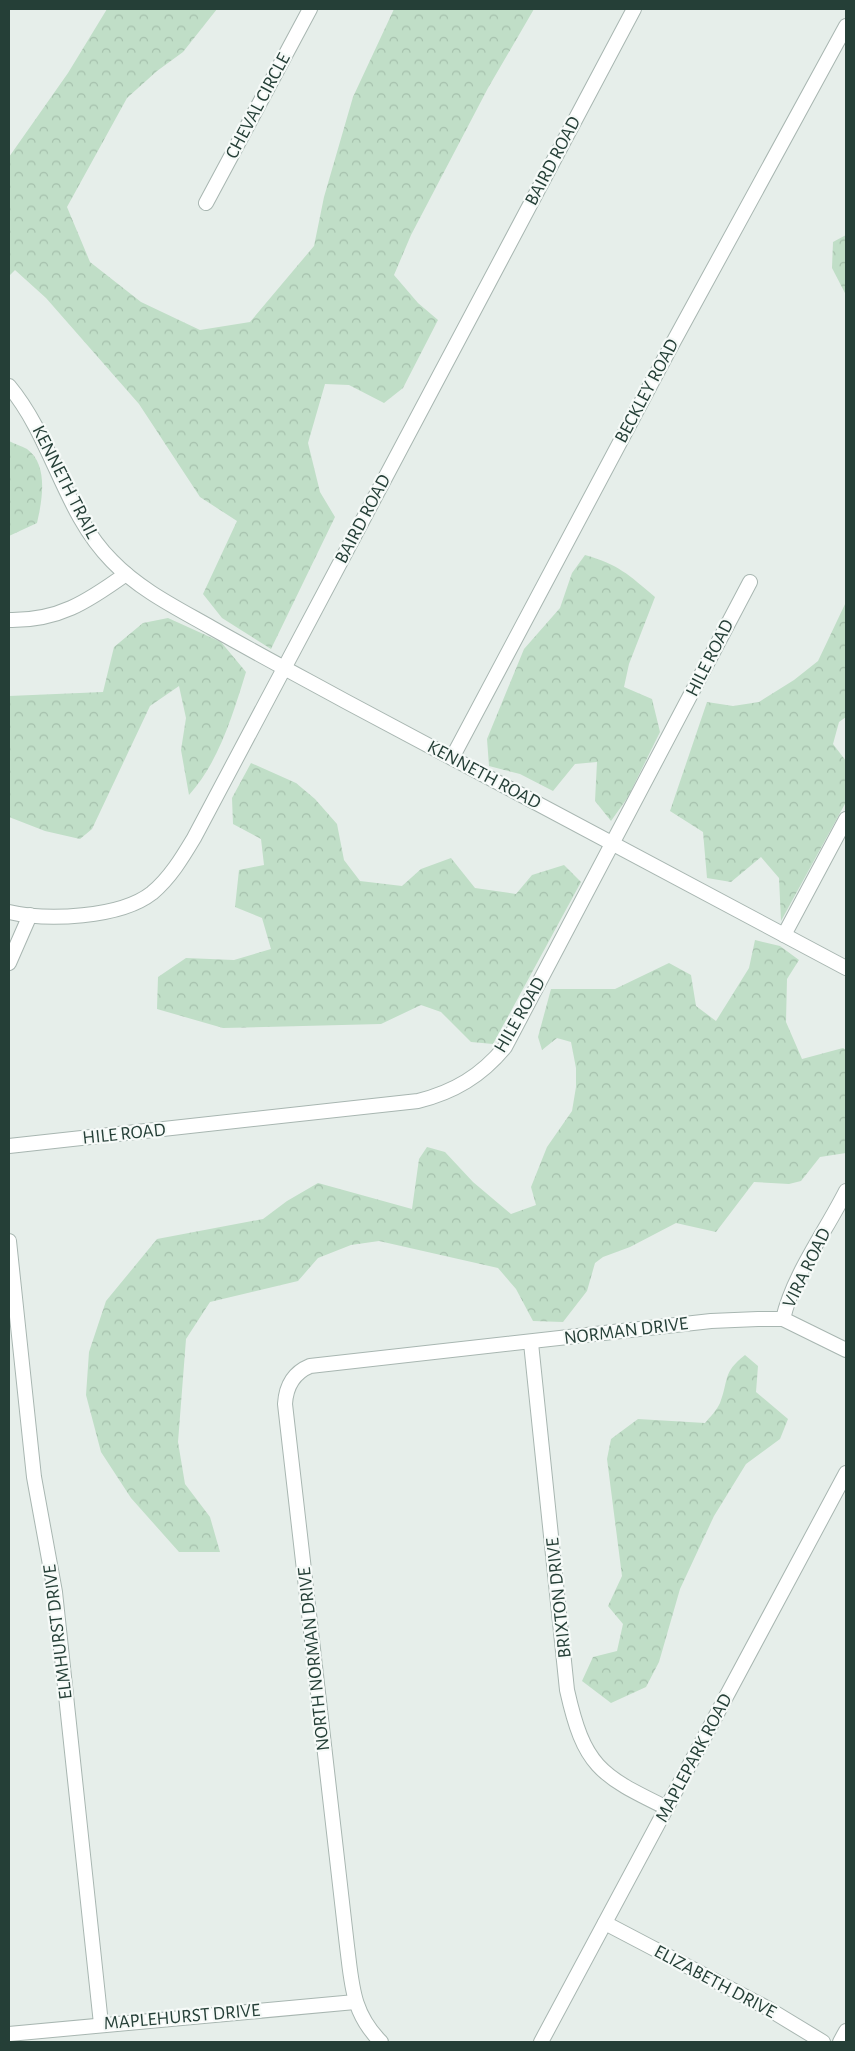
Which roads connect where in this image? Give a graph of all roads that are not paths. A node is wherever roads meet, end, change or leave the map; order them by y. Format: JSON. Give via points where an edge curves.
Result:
{"nodes":[{"id":1,"x":310,"y":9,"type":"edge"},
{"id":2,"x":634,"y":9,"type":"edge"},
{"id":3,"x":846,"y":26,"type":"edge"},
{"id":4,"x":206,"y":203,"type":"dead end"},
{"id":5,"x":9,"y":386,"type":"edge"},
{"id":6,"x":126,"y":574,"type":"junction"},
{"id":7,"x":750,"y":582,"type":"dead end"},
{"id":8,"x":9,"y":620,"type":"edge"},
{"id":9,"x":284,"y":668,"type":"junction"},
{"id":10,"x":452,"y":758,"type":"junction"},
{"id":11,"x":846,"y":818,"type":"edge"},
{"id":12,"x":613,"y":844,"type":"junction"},
{"id":13,"x":9,"y":912,"type":"edge"},
{"id":14,"x":30,"y":915,"type":"junction"},
{"id":15,"x":784,"y":935,"type":"junction"},
{"id":16,"x":9,"y":963,"type":"edge"},
{"id":17,"x":846,"y":968,"type":"edge"},
{"id":18,"x":9,"y":1146,"type":"edge"},
{"id":19,"x":846,"y":1191,"type":"edge"},
{"id":20,"x":9,"y":1241,"type":"edge"},
{"id":21,"x":783,"y":1319,"type":"junction"},
{"id":22,"x":531,"y":1342,"type":"junction"},
{"id":23,"x":846,"y":1350,"type":"edge"},
{"id":24,"x":399,"y":1356,"type":"joint"},
{"id":25,"x":846,"y":1473,"type":"edge"},
{"id":26,"x":667,"y":1808,"type":"junction"},
{"id":27,"x":605,"y":1923,"type":"junction"},
{"id":28,"x":355,"y":2002,"type":"junction"},
{"id":29,"x":101,"y":2024,"type":"junction"},
{"id":30,"x":846,"y":2032,"type":"edge"},
{"id":31,"x":9,"y":2034,"type":"edge"},
{"id":32,"x":381,"y":2042,"type":"edge"},
{"id":33,"x":541,"y":2042,"type":"edge"},
{"id":34,"x":823,"y":2042,"type":"edge"},
{"id":35,"x":840,"y":2042,"type":"edge"}],
"edges":[{"from":1,"to":4,"type":"street","name":"CHEVAL CIRCLE"},
{"from":2,"to":9,"type":"street","name":"BAIRD ROAD"},
{"from":3,"to":10,"type":"street","name":"BECKLEY ROAD"},
{"from":5,"to":6,"type":"street","name":"KENNETH TRAIL","via":[[40,432],[87,530]]},
{"from":6,"to":8,"type":"street","via":[[73,608],[43,618]]},
{"from":6,"to":9,"type":"street","name":"KENNETH ROAD","via":[[162,600]]},
{"from":7,"to":12,"type":"street","name":"HILE ROAD"},
{"from":9,"to":10,"type":"street","name":"KENNETH ROAD"},
{"from":9,"to":14,"type":"street","name":"BAIRD ROAD","via":[[194,838],[164,882],[150,894],[105,911],[53,917]]},
{"from":10,"to":12,"type":"street","name":"KENNETH ROAD"},
{"from":11,"to":15,"type":"street"},
{"from":12,"to":15,"type":"street","name":"KENNETH ROAD"},
{"from":12,"to":18,"type":"street","name":"HILE ROAD","via":[[505,1048],[485,1069],[458,1087],[418,1101]]},
{"from":13,"to":14,"type":"street","name":"BAIRD ROAD"},
{"from":14,"to":16,"type":"street"},
{"from":15,"to":17,"type":"street","name":"KENNETH ROAD"},
{"from":19,"to":21,"type":"street","name":"VIRA ROAD","via":[[786,1305]]},
{"from":20,"to":29,"type":"street","name":"ELMHURST DRIVE","via":[[34,1477],[55,1592]]},
{"from":21,"to":22,"type":"street","name":"NORMAN DRIVE","via":[[712,1321]]},
{"from":21,"to":23,"type":"street","name":"NORMAN DRIVE"},
{"from":22,"to":24,"type":"street","name":"NORMAN DRIVE"},
{"from":22,"to":26,"type":"street","name":"BRIXTON DRIVE","via":[[567,1690],[573,1719],[587,1753],[603,1771],[628,1789]]},
{"from":24,"to":28,"type":"street","name":"NORTH NORMAN DRIVE","via":[[310,1366],[298,1373],[286,1394]]},
{"from":25,"to":26,"type":"street","name":"MAPLEPARK ROAD"},
{"from":26,"to":27,"type":"street","name":"MAPLEPARK ROAD"},
{"from":27,"to":33,"type":"street","name":"MAPLEPARK ROAD"},
{"from":27,"to":34,"type":"street","name":"ELIZABETH DRIVE","via":[[767,2008]]},
{"from":28,"to":29,"type":"street","name":"MAPLEHURST DRIVE"},
{"from":28,"to":32,"type":"street","name":"NORTH NORMAN DRIVE","via":[[363,2020]]},
{"from":29,"to":31,"type":"street","name":"MAPLEHURST DRIVE"},
{"from":30,"to":35,"type":"street"}]}
